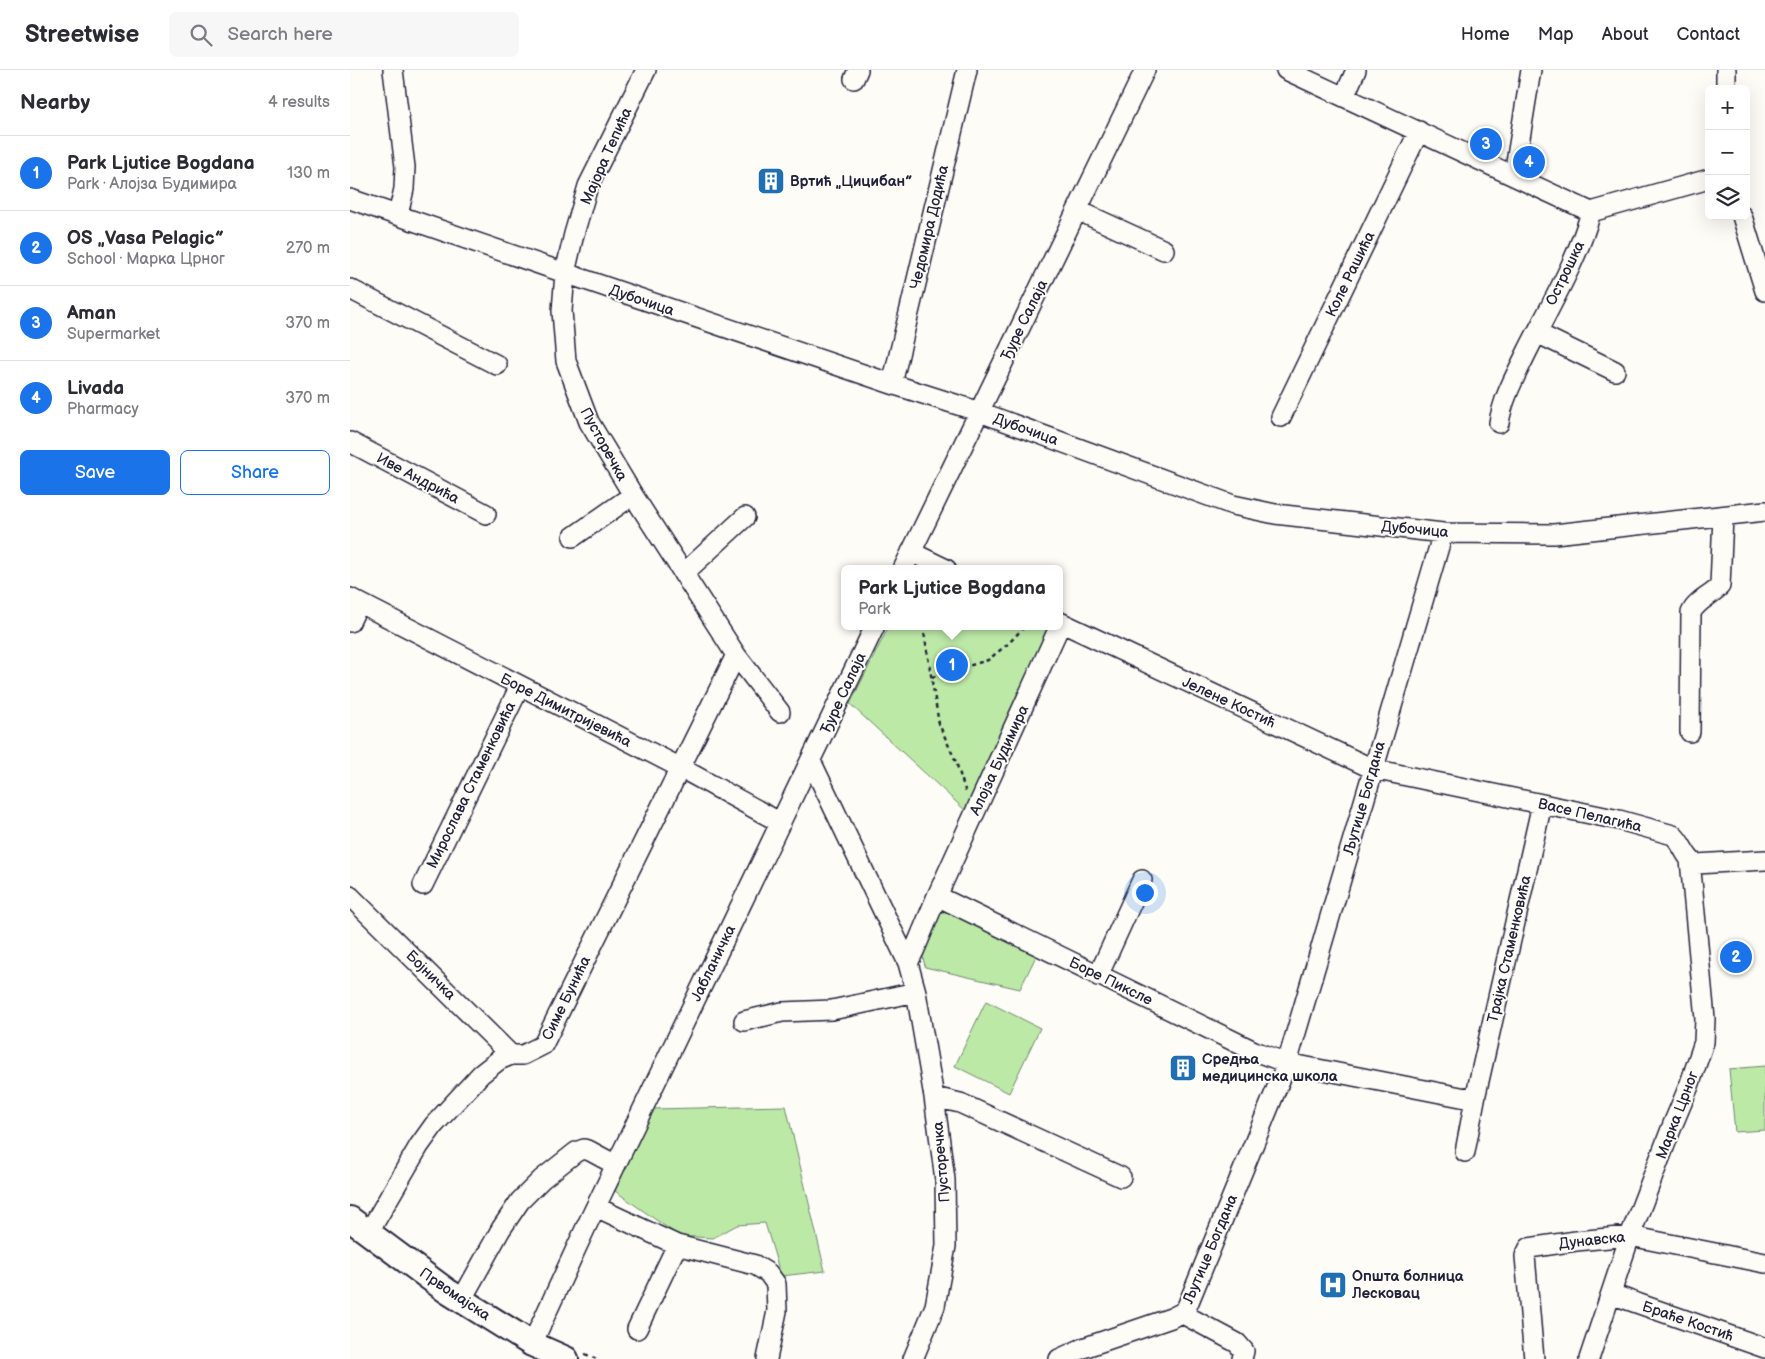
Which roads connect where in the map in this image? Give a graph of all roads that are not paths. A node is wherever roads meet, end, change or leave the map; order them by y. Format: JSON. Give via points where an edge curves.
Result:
{"nodes":[{"id":1,"x":393,"y":70,"type":"edge"},
{"id":2,"x":646,"y":70,"type":"edge"},
{"id":3,"x":967,"y":70,"type":"edge"},
{"id":4,"x":1145,"y":70,"type":"edge"},
{"id":5,"x":1286,"y":70,"type":"edge"},
{"id":6,"x":1356,"y":70,"type":"edge"},
{"id":7,"x":1531,"y":70,"type":"edge"},
{"id":8,"x":1726,"y":70,"type":"edge"},
{"id":9,"x":1726,"y":85,"type":"edge"},
{"id":10,"x":1344,"y":97,"type":"junction"},
{"id":11,"x":1420,"y":131,"type":"junction"},
{"id":12,"x":1514,"y":175,"type":"junction"},
{"id":13,"x":1705,"y":180,"type":"edge"},
{"id":14,"x":350,"y":199,"type":"edge"},
{"id":15,"x":1077,"y":210,"type":"junction"},
{"id":16,"x":1591,"y":212,"type":"junction"},
{"id":17,"x":398,"y":215,"type":"junction"},
{"id":18,"x":1743,"y":220,"type":"edge"},
{"id":19,"x":1164,"y":250,"type":"dead end"},
{"id":20,"x":565,"y":274,"type":"junction"},
{"id":21,"x":350,"y":289,"type":"edge"},
{"id":22,"x":1765,"y":291,"type":"edge"},
{"id":23,"x":1537,"y":332,"type":"junction"},
{"id":24,"x":497,"y":364,"type":"dead end"},
{"id":25,"x":1615,"y":371,"type":"dead end"},
{"id":26,"x":892,"y":384,"type":"junction"},
{"id":27,"x":980,"y":412,"type":"junction"},
{"id":28,"x":1281,"y":417,"type":"dead end"},
{"id":29,"x":1499,"y":423,"type":"dead end"},
{"id":30,"x":350,"y":442,"type":"edge"},
{"id":31,"x":633,"y":496,"type":"junction"},
{"id":32,"x":1765,"y":510,"type":"edge"},
{"id":33,"x":486,"y":514,"type":"dead end"},
{"id":34,"x":1723,"y":516,"type":"junction"},
{"id":35,"x":745,"y":517,"type":"dead end"},
{"id":36,"x":1443,"y":533,"type":"junction"},
{"id":37,"x":573,"y":537,"type":"dead end"},
{"id":38,"x":907,"y":560,"type":"edge"},
{"id":39,"x":929,"y":565,"type":"edge"},
{"id":40,"x":683,"y":574,"type":"junction"},
{"id":41,"x":355,"y":600,"type":"edge"},
{"id":42,"x":350,"y":622,"type":"edge"},
{"id":43,"x":1063,"y":624,"type":"edge"},
{"id":44,"x":873,"y":630,"type":"edge"},
{"id":45,"x":1057,"y":630,"type":"edge"},
{"id":46,"x":736,"y":655,"type":"junction"},
{"id":47,"x":520,"y":686,"type":"junction"},
{"id":48,"x":780,"y":712,"type":"dead end"},
{"id":49,"x":1690,"y":732,"type":"dead end"},
{"id":50,"x":811,"y":761,"type":"junction"},
{"id":51,"x":679,"y":768,"type":"junction"},
{"id":52,"x":1373,"y":769,"type":"junction"},
{"id":53,"x":1402,"y":774,"type":"joint"},
{"id":54,"x":1542,"y":804,"type":"junction"},
{"id":55,"x":781,"y":823,"type":"junction"},
{"id":56,"x":1690,"y":860,"type":"junction"},
{"id":57,"x":1765,"y":860,"type":"edge"},
{"id":58,"x":1142,"y":880,"type":"dead end"},
{"id":59,"x":423,"y":885,"type":"dead end"},
{"id":60,"x":350,"y":896,"type":"edge"},
{"id":61,"x":937,"y":896,"type":"junction"},
{"id":62,"x":908,"y":963,"type":"junction"},
{"id":63,"x":1098,"y":976,"type":"junction"},
{"id":64,"x":916,"y":992,"type":"junction"},
{"id":65,"x":744,"y":1021,"type":"dead end"},
{"id":66,"x":511,"y":1055,"type":"junction"},
{"id":67,"x":1287,"y":1063,"type":"junction"},
{"id":68,"x":1476,"y":1094,"type":"junction"},
{"id":69,"x":934,"y":1097,"type":"junction"},
{"id":70,"x":1465,"y":1152,"type":"dead end"},
{"id":71,"x":616,"y":1166,"type":"junction"},
{"id":72,"x":1121,"y":1178,"type":"dead end"},
{"id":73,"x":596,"y":1207,"type":"junction"},
{"id":74,"x":359,"y":1225,"type":"edge"},
{"id":75,"x":1630,"y":1236,"type":"junction"},
{"id":76,"x":677,"y":1245,"type":"junction"},
{"id":77,"x":1765,"y":1263,"type":"edge"},
{"id":78,"x":1611,"y":1294,"type":"junction"},
{"id":79,"x":462,"y":1299,"type":"junction"},
{"id":80,"x":1181,"y":1313,"type":"junction"},
{"id":81,"x":637,"y":1329,"type":"dead end"},
{"id":82,"x":1765,"y":1348,"type":"edge"},
{"id":83,"x":526,"y":1351,"type":"edge"},
{"id":84,"x":1594,"y":1357,"type":"edge"},
{"id":85,"x":566,"y":1359,"type":"edge"},
{"id":86,"x":766,"y":1359,"type":"edge"},
{"id":87,"x":913,"y":1359,"type":"edge"},
{"id":88,"x":1059,"y":1359,"type":"edge"},
{"id":89,"x":1242,"y":1359,"type":"edge"},
{"id":90,"x":1534,"y":1359,"type":"edge"}],
"edges":[{"from":1,"to":17,"type":"street","via":[[405,167]]},
{"from":2,"to":20,"type":"street","name":"Мајора Тепића","via":[[588,186]]},
{"from":3,"to":26,"type":"street","name":"Чедомира Додића"},
{"from":4,"to":15,"type":"street","name":"Ђуре Салаја"},
{"from":5,"to":10,"type":"street"},
{"from":6,"to":10,"type":"street"},
{"from":7,"to":12,"type":"street"},
{"from":8,"to":9,"type":"street"},
{"from":10,"to":11,"type":"street"},
{"from":11,"to":12,"type":"street"},
{"from":11,"to":28,"type":"street","name":"Коле Рашића"},
{"from":12,"to":16,"type":"street"},
{"from":13,"to":16,"type":"street"},
{"from":14,"to":17,"type":"street","name":"Дубочица"},
{"from":15,"to":19,"type":"street"},
{"from":15,"to":27,"type":"street","name":"Ђуре Салаја"},
{"from":16,"to":23,"type":"street","name":"Острошка","via":[[1581,242]]},
{"from":17,"to":20,"type":"street","name":"Дубочица"},
{"from":18,"to":22,"type":"street"},
{"from":20,"to":26,"type":"street","name":"Дубочица"},
{"from":20,"to":31,"type":"street","name":"Пусторечка","via":[[562,311],[566,360],[589,422]]},
{"from":21,"to":24,"type":"street"},
{"from":23,"to":25,"type":"street"},
{"from":23,"to":29,"type":"street","name":"Острошка","via":[[1511,385]]},
{"from":26,"to":27,"type":"street","name":"Дубочица"},
{"from":27,"to":36,"type":"street","name":"Дубочица","via":[[1233,505],[1275,514]]},
{"from":27,"to":38,"type":"street","name":"Ђуре Салаја"},
{"from":30,"to":33,"type":"street","name":"Иве Андрића"},
{"from":31,"to":37,"type":"street","name":"Пусторечка"},
{"from":31,"to":40,"type":"street","name":"Пусторечка"},
{"from":32,"to":34,"type":"street","name":"Дубочица"},
{"from":34,"to":36,"type":"street","name":"Дубочица","via":[[1554,534]]},
{"from":34,"to":49,"type":"street","via":[[1720,586],[1694,606],[1691,613]]},
{"from":35,"to":40,"type":"street"},
{"from":36,"to":52,"type":"street","name":"Љутице Богдана"},
{"from":38,"to":39,"type":"street"},
{"from":40,"to":46,"type":"street","name":"Пусторечка"},
{"from":41,"to":42,"type":"street"},
{"from":41,"to":47,"type":"street","name":"Боре Димитријевића"},
{"from":43,"to":52,"type":"street","name":"Јелене Костић"},
{"from":44,"to":50,"type":"street","name":"Ђуре Салаја"},
{"from":45,"to":61,"type":"street","name":"Алојза Будимира"},
{"from":46,"to":48,"type":"street","name":"Пусторечка"},
{"from":46,"to":51,"type":"street"},
{"from":47,"to":51,"type":"street","name":"Боре Димитријевића"},
{"from":47,"to":59,"type":"street","name":"Мирослава Стаменковића"},
{"from":50,"to":55,"type":"street","name":"Јабланичка"},
{"from":50,"to":62,"type":"street","name":"Пусторечка"},
{"from":51,"to":55,"type":"street","name":"Боре Димитријевића"},
{"from":51,"to":66,"type":"street","name":"Симе Бунића","via":[[543,1045],[523,1055]]},
{"from":52,"to":53,"type":"street","name":"Јелене Костић"},
{"from":52,"to":67,"type":"street","name":"Љутице Богдана"},
{"from":53,"to":54,"type":"street","name":"Васе Пелагића"},
{"from":54,"to":56,"type":"street","name":"Васе Пелагића","via":[[1673,835]]},
{"from":54,"to":68,"type":"street","name":"Трајка Стаменковића"},
{"from":55,"to":71,"type":"street","name":"Јабланичка"},
{"from":56,"to":57,"type":"street","via":[[1696,864]]},
{"from":56,"to":75,"type":"street","name":"Марка Црног","via":[[1705,1019],[1704,1042]]},
{"from":58,"to":63,"type":"street"},
{"from":60,"to":66,"type":"street","name":"Бојничка"},
{"from":61,"to":62,"type":"street"},
{"from":61,"to":63,"type":"street","name":"Боре Пиксле"},
{"from":62,"to":64,"type":"street","name":"Пусторечка"},
{"from":63,"to":67,"type":"street","name":"Боре Пиксле","via":[[1254,1051]]},
{"from":64,"to":65,"type":"street","via":[[832,1010],[782,1012]]},
{"from":64,"to":69,"type":"street","name":"Пусторечка"},
{"from":66,"to":74,"type":"street","name":"Симе Бунића","via":[[481,1074],[434,1125]]},
{"from":67,"to":68,"type":"street","via":[[1466,1098]]},
{"from":67,"to":80,"type":"street","name":"Љутице Богдана","via":[[1186,1308]]},
{"from":68,"to":70,"type":"street","name":"Трајка Стаменковића"},
{"from":69,"to":72,"type":"street","via":[[960,1103]]},
{"from":69,"to":87,"type":"street","name":"Пусторечка","via":[[945,1180],[946,1246],[935,1306]]},
{"from":71,"to":73,"type":"street","name":"Јабланичка"},
{"from":71,"to":79,"type":"street","via":[[584,1149],[542,1180],[520,1201],[501,1229]]},
{"from":73,"to":76,"type":"street"},
{"from":73,"to":83,"type":"street","name":"Јабланичка"},
{"from":74,"to":79,"type":"main road","name":"Првомајска"},
{"from":75,"to":77,"type":"street","name":"Дунавска"},
{"from":75,"to":78,"type":"street","name":"Марка Црног"},
{"from":75,"to":90,"type":"street","name":"Дунавска","via":[[1576,1241],[1526,1251]]},
{"from":76,"to":81,"type":"street"},
{"from":76,"to":86,"type":"street","via":[[755,1265],[768,1273],[776,1284],[777,1311]]},
{"from":78,"to":82,"type":"street","name":"Браће Костић"},
{"from":78,"to":84,"type":"street","name":"Марка Црног"},
{"from":79,"to":83,"type":"main road","name":"Првомајска"},
{"from":80,"to":88,"type":"street","name":"Љутице Богдана"},
{"from":80,"to":89,"type":"street","via":[[1237,1344],[1244,1351]]},
{"from":83,"to":85,"type":"main road","name":"Првомајска"}]}
